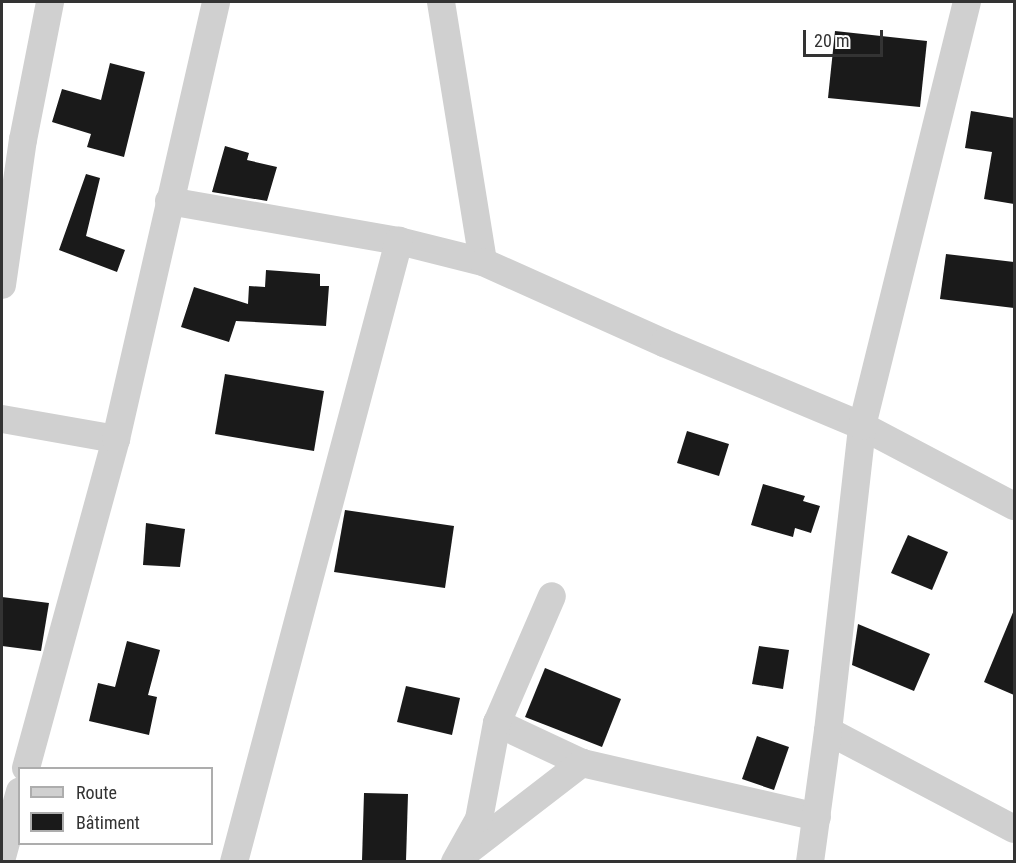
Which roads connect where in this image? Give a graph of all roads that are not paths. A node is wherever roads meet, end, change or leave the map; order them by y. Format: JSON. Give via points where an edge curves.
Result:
{"nodes":[{"id":1,"x":50,"y":2,"type":"edge"},
{"id":2,"x":216,"y":2,"type":"edge"},
{"id":3,"x":441,"y":2,"type":"edge"},
{"id":4,"x":967,"y":2,"type":"edge"},
{"id":5,"x":169,"y":201,"type":"junction"},
{"id":6,"x":399,"y":241,"type":"junction"},
{"id":7,"x":483,"y":262,"type":"junction"},
{"id":8,"x":2,"y":285,"type":"edge"},
{"id":9,"x":2,"y":419,"type":"edge"},
{"id":10,"x":862,"y":426,"type":"junction"},
{"id":11,"x":116,"y":439,"type":"junction"},
{"id":12,"x":1014,"y":506,"type":"edge"},
{"id":13,"x":552,"y":596,"type":"dead end"},
{"id":14,"x":497,"y":723,"type":"junction"},
{"id":15,"x":828,"y":731,"type":"junction"},
{"id":16,"x":582,"y":763,"type":"junction"},
{"id":17,"x":26,"y":767,"type":"edge"},
{"id":18,"x":18,"y":798,"type":"edge"},
{"id":19,"x":817,"y":818,"type":"junction"},
{"id":20,"x":1014,"y":829,"type":"edge"},
{"id":21,"x":2,"y":857,"type":"edge"},
{"id":22,"x":457,"y":860,"type":"edge"},
{"id":23,"x":234,"y":861,"type":"edge"},
{"id":24,"x":810,"y":861,"type":"edge"}],
"edges":[{"from":1,"to":8,"type":"street","via":[[23,140]]},
{"from":2,"to":5,"type":"street"},
{"from":3,"to":7,"type":"street"},
{"from":4,"to":10,"type":"street"},
{"from":5,"to":6,"type":"street"},
{"from":5,"to":11,"type":"street"},
{"from":6,"to":7,"type":"street"},
{"from":6,"to":23,"type":"street"},
{"from":7,"to":10,"type":"street"},
{"from":9,"to":11,"type":"street"},
{"from":10,"to":12,"type":"street"},
{"from":10,"to":15,"type":"street"},
{"from":11,"to":17,"type":"street"},
{"from":13,"to":14,"type":"street"},
{"from":14,"to":16,"type":"street"},
{"from":14,"to":22,"type":"street","via":[[479,819]]},
{"from":15,"to":19,"type":"street"},
{"from":15,"to":20,"type":"street"},
{"from":16,"to":19,"type":"street"},
{"from":16,"to":22,"type":"street"},
{"from":18,"to":21,"type":"street"},
{"from":19,"to":24,"type":"street"}]}
